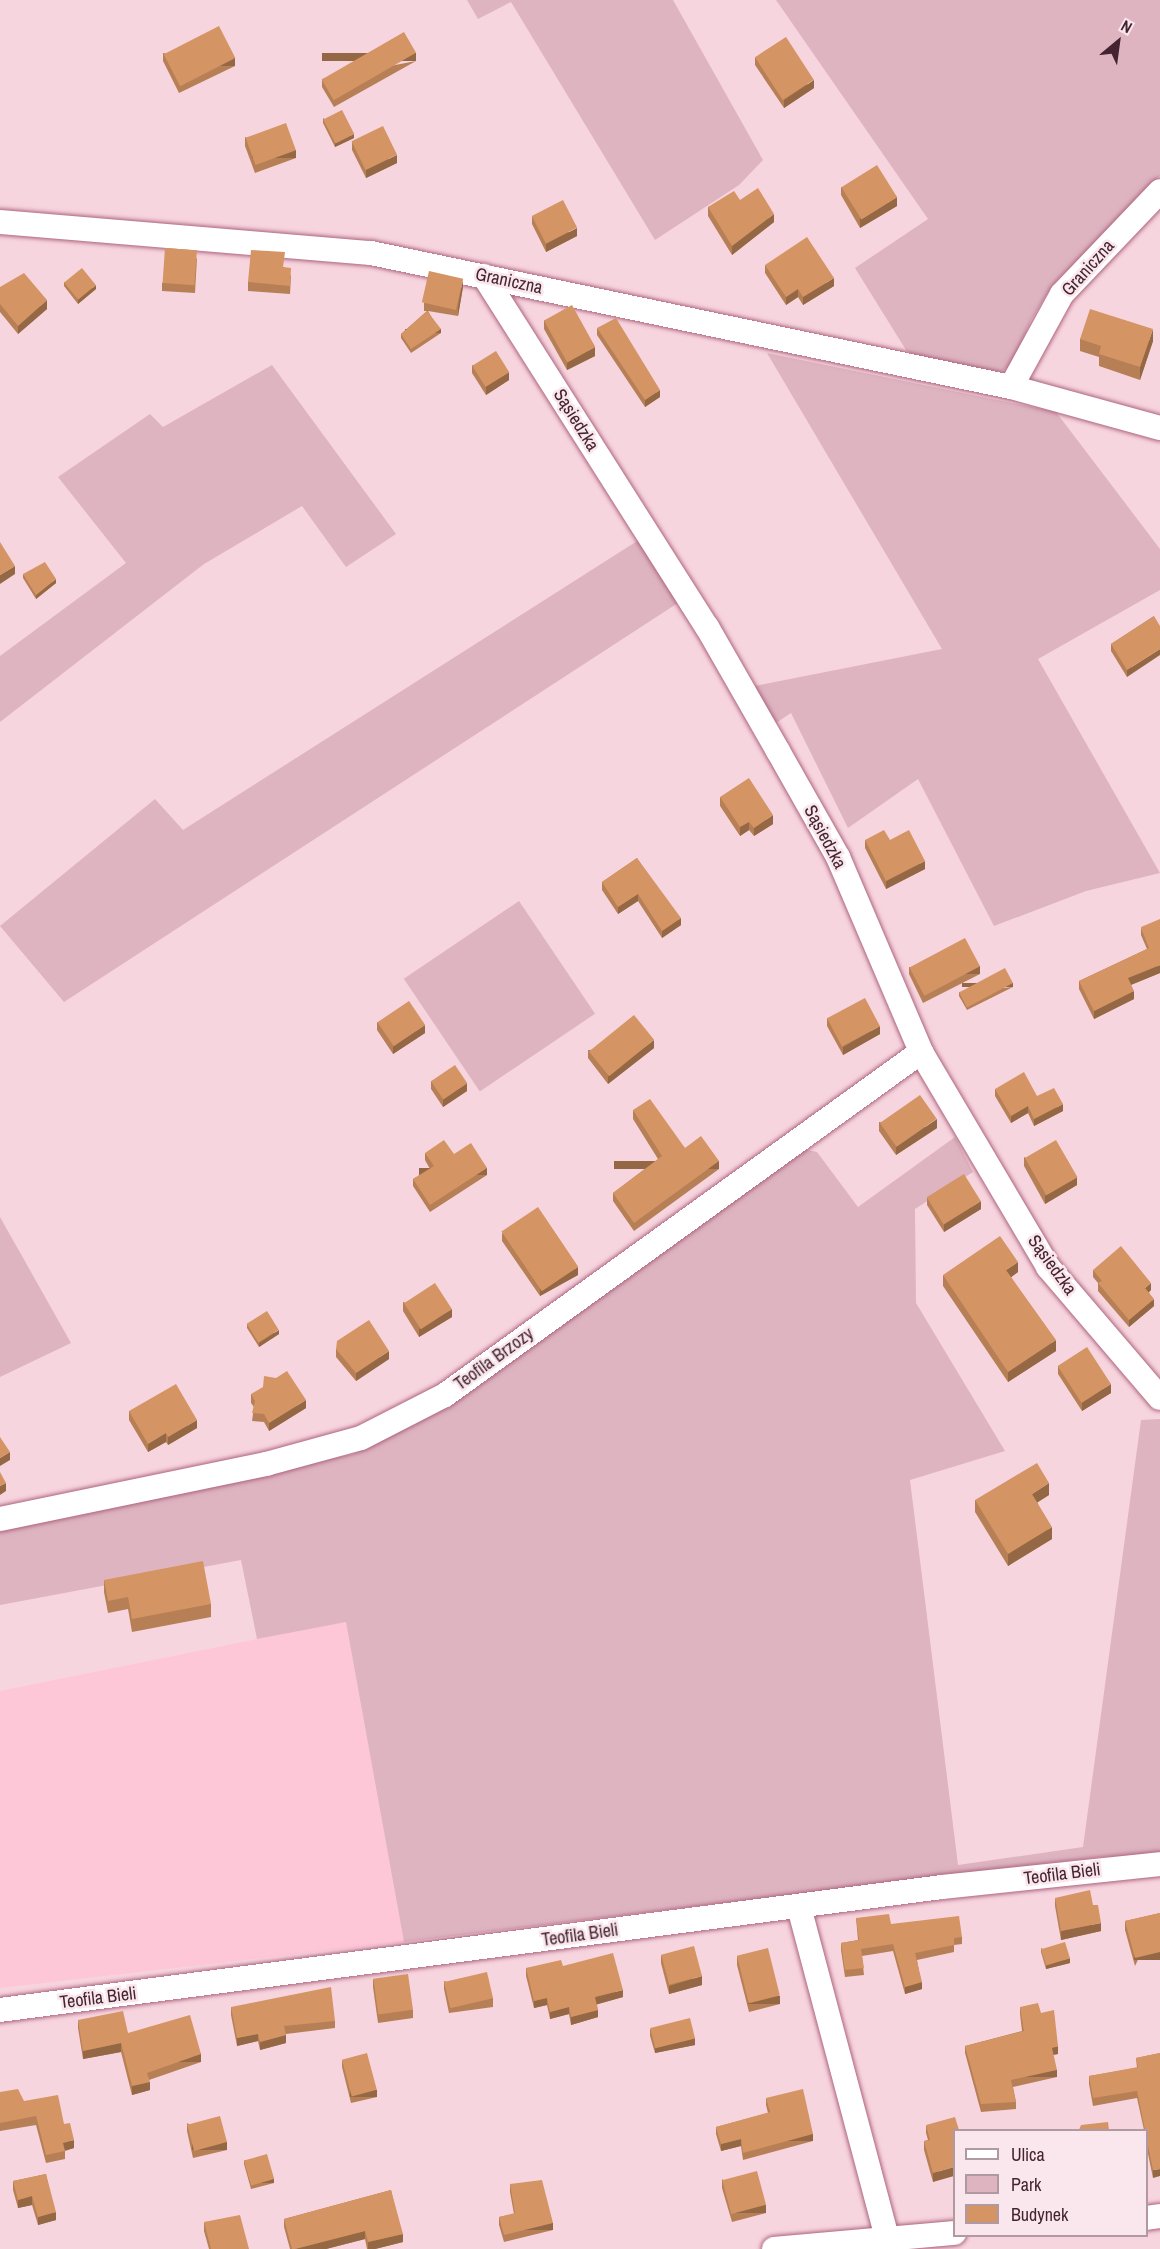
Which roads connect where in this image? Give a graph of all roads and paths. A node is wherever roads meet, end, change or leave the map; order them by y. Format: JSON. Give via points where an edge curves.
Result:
{"nodes":[{"id":1,"x":1160,"y":191,"type":"edge"},
{"id":2,"x":0,"y":222,"type":"edge"},
{"id":3,"x":484,"y":276,"type":"junction"},
{"id":4,"x":1011,"y":387,"type":"junction"},
{"id":5,"x":1160,"y":428,"type":"edge"},
{"id":6,"x":921,"y":1052,"type":"junction"},
{"id":7,"x":1160,"y":1398,"type":"edge"},
{"id":8,"x":0,"y":1519,"type":"edge"},
{"id":9,"x":1160,"y":1864,"type":"edge"},
{"id":10,"x":799,"y":1907,"type":"junction"},
{"id":11,"x":0,"y":2010,"type":"edge"},
{"id":12,"x":953,"y":2233,"type":"edge"},
{"id":13,"x":889,"y":2243,"type":"edge"},
{"id":14,"x":774,"y":2249,"type":"edge"}],
"edges":[{"from":1,"to":4,"type":"street","name":"Graniczna","via":[[1062,294]]},
{"from":2,"to":3,"type":"street","name":"Graniczna","via":[[371,253]]},
{"from":3,"to":4,"type":"street","name":"Graniczna"},
{"from":3,"to":6,"type":"street","name":"Sąsiedzka","via":[[707,627],[838,857]]},
{"from":4,"to":5,"type":"street","name":"Graniczna"},
{"from":6,"to":7,"type":"street","name":"Sąsiedzka","via":[[1048,1267]]},
{"from":6,"to":8,"type":"street","name":"Teofila Brzozy","via":[[445,1395],[362,1438],[266,1464]]},
{"from":9,"to":10,"type":"street","name":"Teofila Bieli"},
{"from":10,"to":11,"type":"street","name":"Teofila Bieli"},
{"from":10,"to":13,"type":"street"},
{"from":12,"to":13,"type":"street"},
{"from":13,"to":14,"type":"street"}]}
